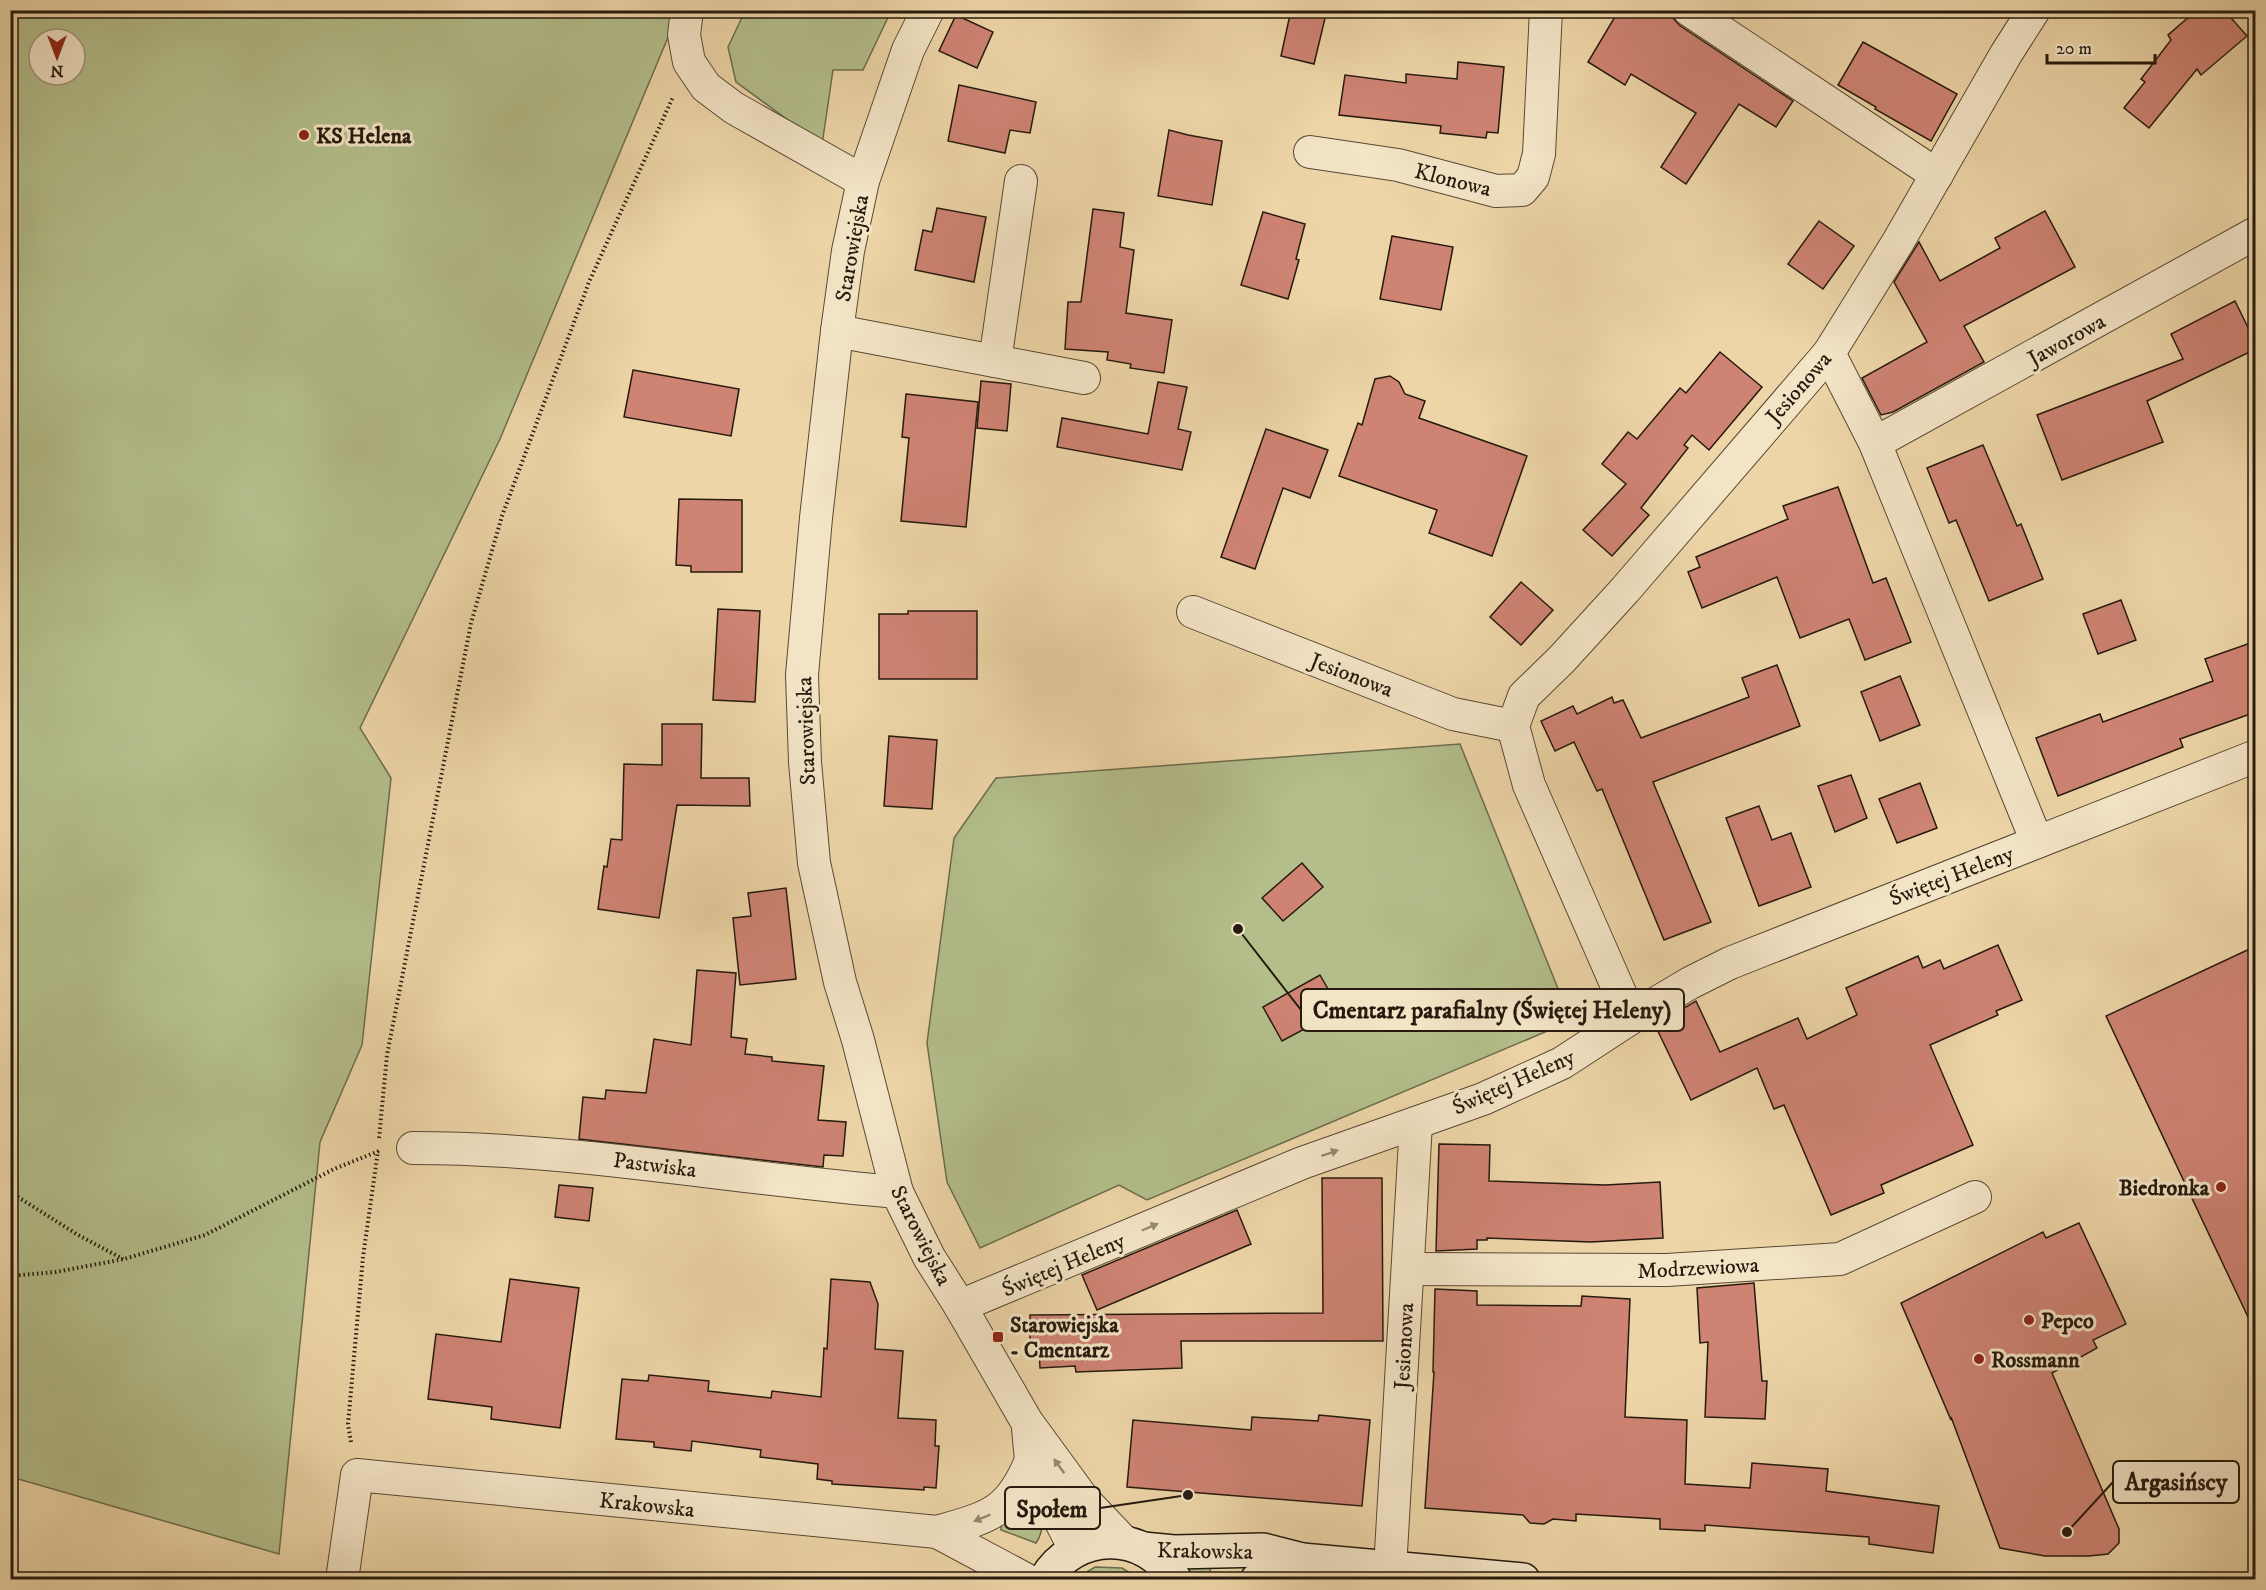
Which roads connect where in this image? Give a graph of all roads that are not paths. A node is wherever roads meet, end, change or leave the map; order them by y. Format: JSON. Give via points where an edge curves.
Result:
{"nodes":[{"id":1,"x":687,"y":10,"type":"edge"},
{"id":2,"x":928,"y":10,"type":"edge"},
{"id":3,"x":1546,"y":10,"type":"edge"},
{"id":4,"x":1689,"y":10,"type":"edge"},
{"id":5,"x":2034,"y":10,"type":"edge"},
{"id":6,"x":1310,"y":152,"type":"dead end"},
{"id":7,"x":1936,"y":175,"type":"junction"},
{"id":8,"x":863,"y":181,"type":"junction"},
{"id":9,"x":1021,"y":181,"type":"dead end"},
{"id":10,"x":2256,"y":232,"type":"edge"},
{"id":11,"x":837,"y":331,"type":"junction"},
{"id":12,"x":1829,"y":353,"type":"junction"},
{"id":13,"x":995,"y":361,"type":"junction"},
{"id":14,"x":1084,"y":378,"type":"dead end"},
{"id":15,"x":1875,"y":443,"type":"junction"},
{"id":16,"x":1193,"y":612,"type":"dead end"},
{"id":17,"x":1513,"y":726,"type":"junction"},
{"id":18,"x":2256,"y":756,"type":"edge"},
{"id":19,"x":2037,"y":842,"type":"junction"},
{"id":20,"x":1631,"y":1018,"type":"junction"},
{"id":21,"x":1416,"y":1123,"type":"junction"},
{"id":22,"x":413,"y":1148,"type":"road end"},
{"id":23,"x":897,"y":1192,"type":"junction"},
{"id":24,"x":1975,"y":1197,"type":"dead end"},
{"id":25,"x":1408,"y":1269,"type":"junction"},
{"id":26,"x":960,"y":1306,"type":"junction"},
{"id":27,"x":1027,"y":1422,"type":"junction"},
{"id":28,"x":1031,"y":1460,"type":"junction"},
{"id":29,"x":937,"y":1532,"type":"junction"},
{"id":30,"x":1134,"y":1546,"type":"junction"},
{"id":31,"x":1075,"y":1549,"type":"junction"},
{"id":32,"x":1302,"y":1560,"type":"junction"},
{"id":33,"x":1410,"y":1573,"type":"edge"},
{"id":34,"x":342,"y":1580,"type":"edge"},
{"id":35,"x":1027,"y":1580,"type":"edge"},
{"id":36,"x":1045,"y":1580,"type":"edge"},
{"id":37,"x":1175,"y":1580,"type":"edge"},
{"id":38,"x":1257,"y":1580,"type":"edge"},
{"id":39,"x":1523,"y":1580,"type":"edge"}],
"edges":[{"from":1,"to":8,"type":"street","via":[[684,35],[689,62],[706,87],[734,108]]},
{"from":2,"to":8,"type":"street","name":"Starowiejska","via":[[908,50]]},
{"from":3,"to":6,"type":"street","name":"Klonowa","via":[[1539,154],[1533,177],[1522,190],[1496,191],[1398,165]]},
{"from":4,"to":7,"type":"street"},
{"from":5,"to":7,"type":"street","name":"Jesionowa"},
{"from":7,"to":12,"type":"street","name":"Jesionowa"},
{"from":8,"to":11,"type":"street","name":"Starowiejska"},
{"from":9,"to":13,"type":"street"},
{"from":10,"to":15,"type":"street","name":"Jaworowa"},
{"from":11,"to":13,"type":"street"},
{"from":11,"to":23,"type":"street","name":"Starowiejska","via":[[802,675],[805,762],[814,863],[840,982]]},
{"from":12,"to":15,"type":"street"},
{"from":12,"to":17,"type":"street","name":"Jesionowa","via":[[1625,590],[1524,696]]},
{"from":13,"to":14,"type":"street"},
{"from":15,"to":19,"type":"street"},
{"from":16,"to":17,"type":"street","name":"Jesionowa","via":[[1454,714]]},
{"from":17,"to":20,"type":"street","via":[[1528,785]]},
{"from":18,"to":19,"type":"street","name":"Świętej Heleny"},
{"from":19,"to":20,"type":"street","name":"Świętej Heleny","via":[[1730,963]]},
{"from":20,"to":21,"type":"street","name":"Świętej Heleny","via":[[1562,1063],[1483,1099]]},
{"from":21,"to":25,"type":"street","name":"Jesionowa"},
{"from":26,"to":21,"type":"street","name":"Świętej Heleny","one_way":true,"via":[[1302,1163]]},
{"from":22,"to":23,"type":"street","name":"Pastwiska","via":[[612,1159]]},
{"from":23,"to":26,"type":"street","name":"Starowiejska","via":[[929,1257]]},
{"from":24,"to":25,"type":"street","name":"Modrzewiowa","via":[[1840,1259],[1667,1270]]},
{"from":25,"to":33,"type":"street","name":"Jesionowa"},
{"from":26,"to":27,"type":"street","name":"Starowiejska"},
{"from":27,"to":28,"type":"street","name":"Starowiejska"},
{"from":30,"to":27,"type":"street","name":"Starowiejska","one_way":true,"via":[[1084,1500]]},
{"from":28,"to":29,"type":"street","name":"Krakowska","one_way":true,"via":[[1010,1499],[988,1517]]},
{"from":28,"to":31,"type":"street","name":"Starowiejska"},
{"from":29,"to":34,"type":"street","name":"Krakowska","via":[[357,1475]]},
{"from":29,"to":35,"type":"street","name":"Krakowska"},
{"from":30,"to":31,"type":"main road","name":"Krakowska","via":[[1103,1541]]},
{"from":30,"to":32,"type":"main road","name":"Krakowska","via":[[1174,1552],[1263,1550]]},
{"from":30,"to":37,"type":"main road","via":[[1161,1560]]},
{"from":31,"to":36,"type":"main road","via":[[1050,1569]]},
{"from":32,"to":33,"type":"main road","name":"Krakowska"},
{"from":32,"to":38,"type":"main road","name":"Krakowska"},
{"from":33,"to":39,"type":"main road","name":"Krakowska"}]}
